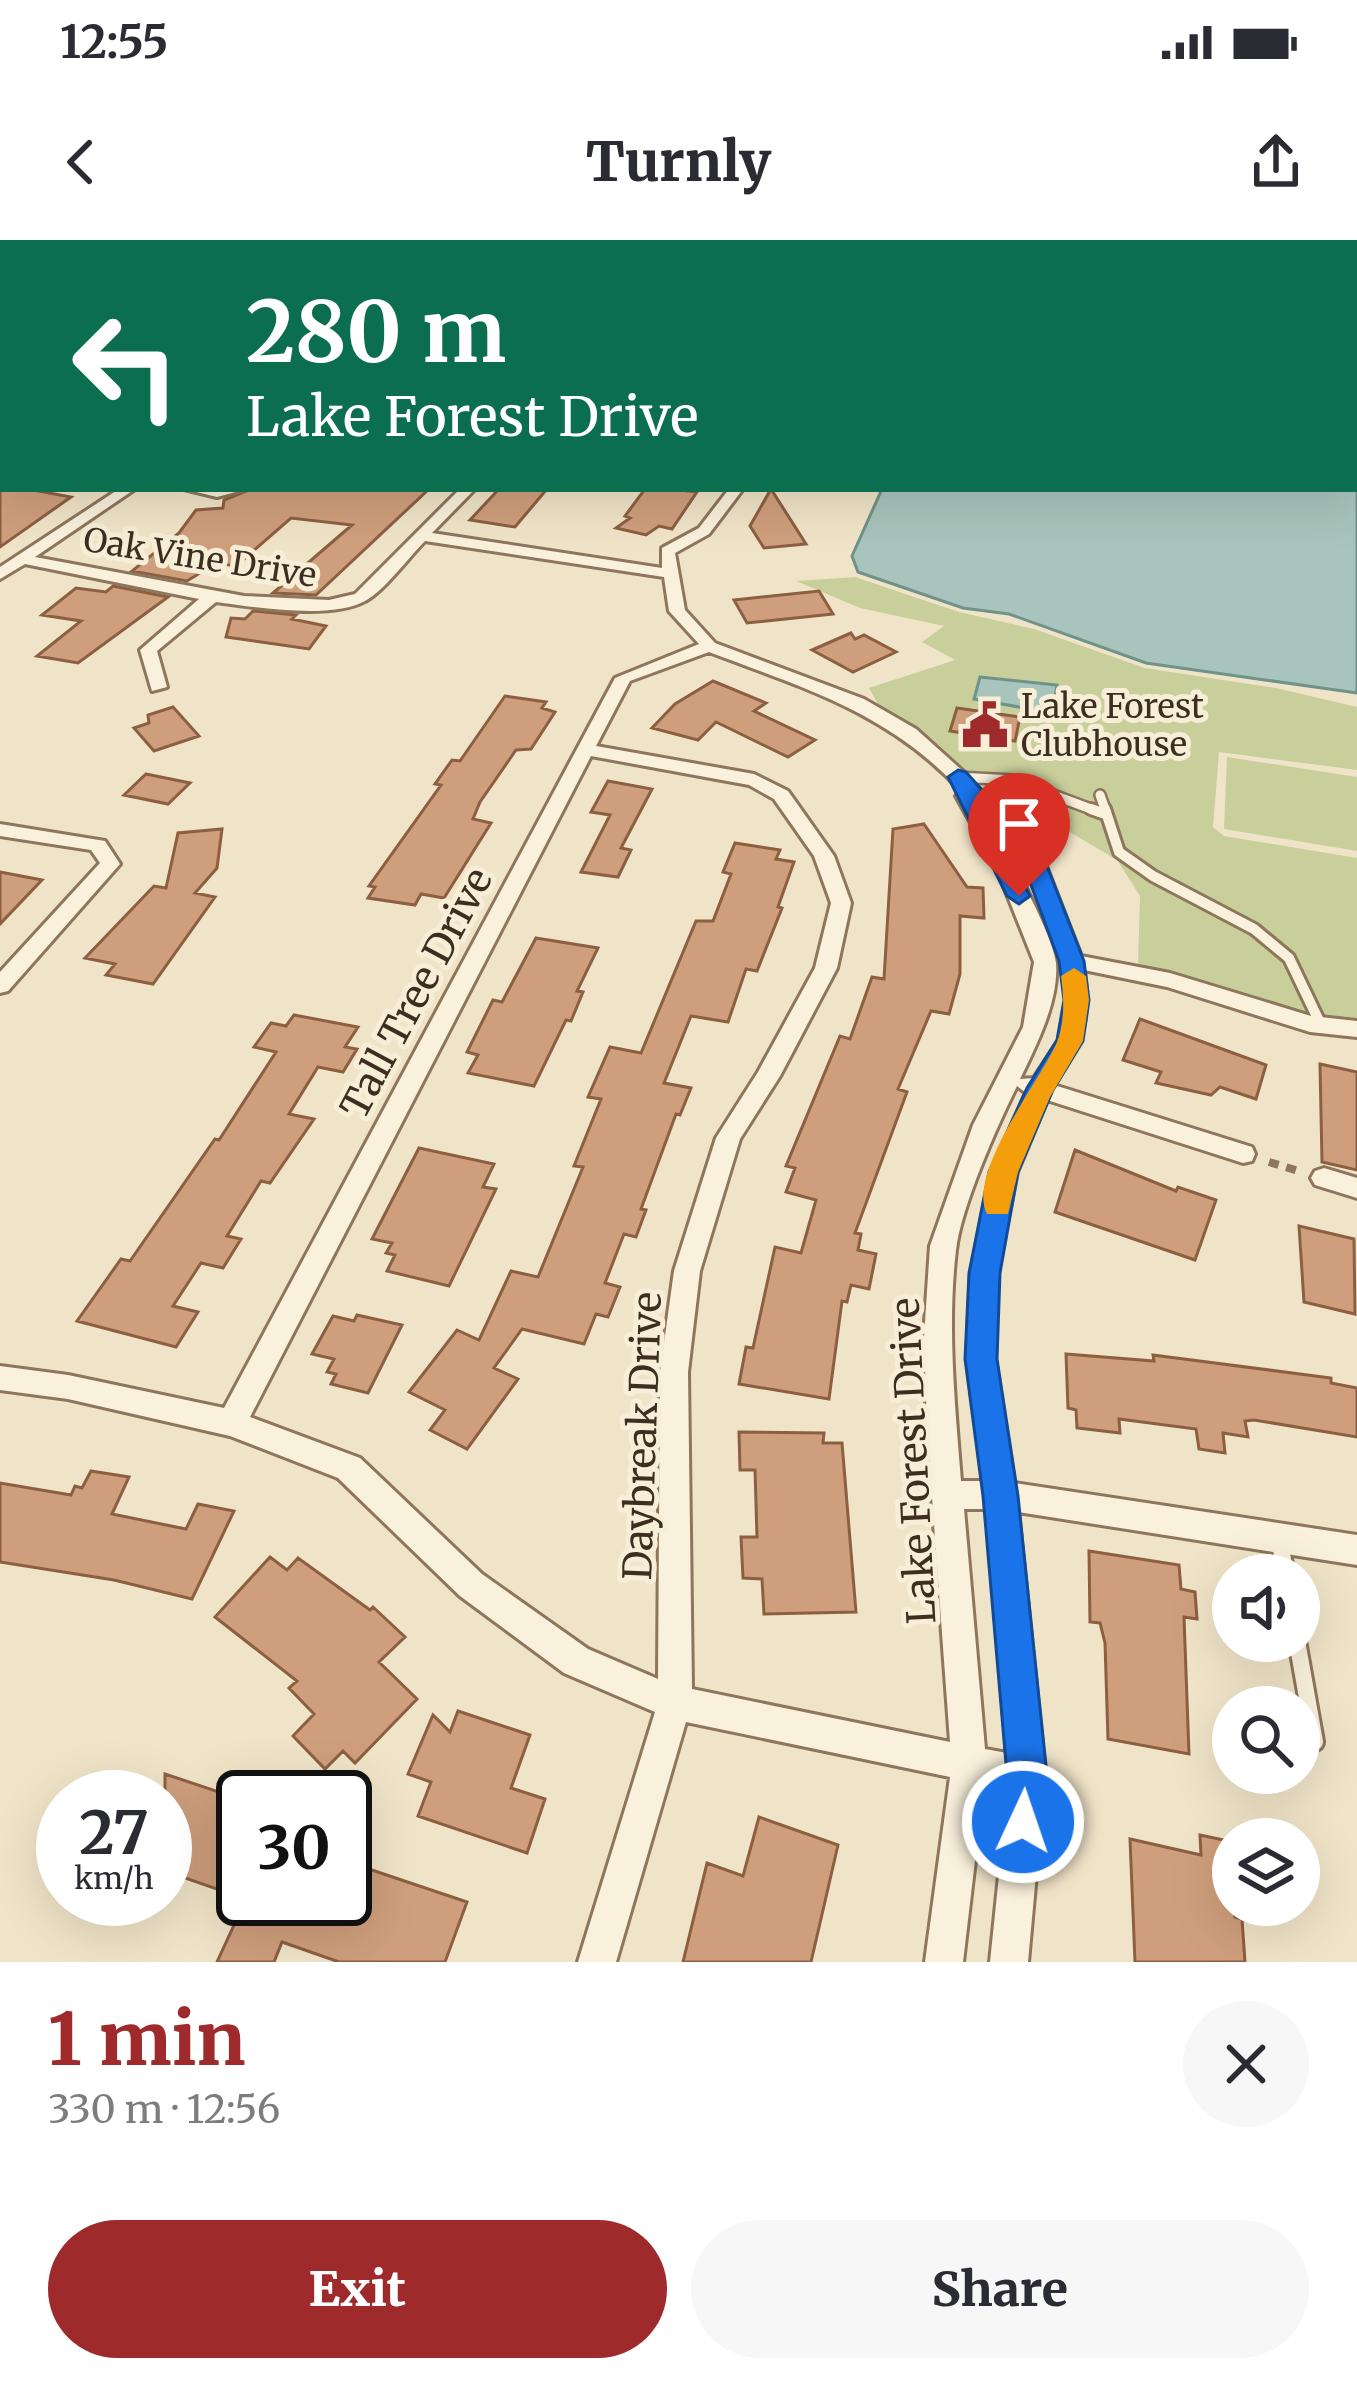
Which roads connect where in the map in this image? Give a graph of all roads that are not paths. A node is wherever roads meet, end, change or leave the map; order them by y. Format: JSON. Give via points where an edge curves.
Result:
{"nodes":[{"id":1,"x":123,"y":492,"type":"edge"},
{"id":2,"x":465,"y":492,"type":"edge"},
{"id":3,"x":734,"y":492,"type":"edge"},
{"id":4,"x":422,"y":536,"type":"junction"},
{"id":5,"x":21,"y":559,"type":"junction"},
{"id":6,"x":0,"y":574,"type":"edge"},
{"id":7,"x":673,"y":574,"type":"junction"},
{"id":8,"x":214,"y":595,"type":"junction"},
{"id":9,"x":709,"y":646,"type":"junction"},
{"id":10,"x":158,"y":687,"type":"dead end"},
{"id":11,"x":584,"y":749,"type":"junction"},
{"id":12,"x":958,"y":777,"type":"junction"},
{"id":13,"x":1100,"y":795,"type":"dead end"},
{"id":14,"x":1105,"y":814,"type":"junction"},
{"id":15,"x":0,"y":830,"type":"edge"},
{"id":16,"x":1072,"y":961,"type":"junction"},
{"id":17,"x":0,"y":986,"type":"edge"},
{"id":18,"x":1321,"y":1025,"type":"junction"},
{"id":19,"x":1357,"y":1029,"type":"edge"},
{"id":20,"x":1009,"y":1079,"type":"junction"},
{"id":21,"x":1040,"y":1088,"type":"junction"},
{"id":22,"x":1243,"y":1154,"type":"road end"},
{"id":23,"x":1324,"y":1178,"type":"road end"},
{"id":24,"x":1357,"y":1187,"type":"edge"},
{"id":25,"x":0,"y":1378,"type":"edge"},
{"id":26,"x":232,"y":1423,"type":"junction"},
{"id":27,"x":948,"y":1495,"type":"junction"},
{"id":28,"x":1000,"y":1496,"type":"junction"},
{"id":29,"x":1279,"y":1538,"type":"junction"},
{"id":30,"x":1357,"y":1550,"type":"edge"},
{"id":31,"x":1282,"y":1554,"type":"edge"},
{"id":32,"x":675,"y":1703,"type":"junction"},
{"id":33,"x":969,"y":1763,"type":"junction"},
{"id":34,"x":1027,"y":1775,"type":"junction"},
{"id":35,"x":597,"y":1962,"type":"edge"},
{"id":36,"x":944,"y":1962,"type":"edge"},
{"id":37,"x":1010,"y":1962,"type":"edge"}],
"edges":[{"from":1,"to":5,"type":"street","name":"Oak Vine Drive"},
{"from":2,"to":4,"type":"street","name":"Oak Vine Drive"},
{"from":3,"to":7,"type":"street","via":[[704,531],[667,550]]},
{"from":4,"to":7,"type":"street"},
{"from":4,"to":8,"type":"street","name":"Oak Vine Drive","via":[[360,598],[337,607]]},
{"from":5,"to":6,"type":"street","name":"Oak Vine Drive"},
{"from":5,"to":8,"type":"street","name":"Oak Vine Drive"},
{"from":7,"to":9,"type":"street","via":[[677,611]]},
{"from":8,"to":10,"type":"street","via":[[148,650]]},
{"from":9,"to":11,"type":"street","name":"Tall Tree Drive","via":[[623,678]]},
{"from":9,"to":12,"type":"street","name":"Lake Forest Drive","via":[[858,703],[910,733]]},
{"from":11,"to":26,"type":"street","name":"Tall Tree Drive"},
{"from":11,"to":32,"type":"street","name":"Daybreak Drive","via":[[754,780],[781,796],[824,856],[841,903],[826,968],[728,1138],[687,1270],[674,1372]]},
{"from":12,"to":14,"type":"lane","via":[[1012,780]]},
{"from":12,"to":16,"type":"street","name":"Lake Forest Drive","via":[[1034,861]]},
{"from":12,"to":20,"type":"street","name":"Lake Forest Drive","via":[[1045,962],[1034,1028]]},
{"from":13,"to":14,"type":"lane"},
{"from":14,"to":18,"type":"lane","via":[[1119,852],[1254,928],[1289,958]]},
{"from":15,"to":17,"type":"street","via":[[98,845],[110,864]]},
{"from":16,"to":18,"type":"street"},
{"from":16,"to":21,"type":"street","name":"Lake Forest Drive","via":[[1070,1041]]},
{"from":18,"to":19,"type":"street"},
{"from":20,"to":21,"type":"street"},
{"from":20,"to":27,"type":"street","name":"Lake Forest Drive","via":[[943,1246],[938,1337]]},
{"from":21,"to":22,"type":"street"},
{"from":21,"to":28,"type":"street","name":"Lake Forest Drive","via":[[1004,1172],[984,1273],[981,1359]]},
{"from":23,"to":24,"type":"street"},
{"from":25,"to":26,"type":"street"},
{"from":26,"to":32,"type":"street","via":[[349,1468],[471,1585],[576,1661]]},
{"from":27,"to":28,"type":"street"},
{"from":27,"to":33,"type":"street","name":"Lake Forest Drive"},
{"from":28,"to":29,"type":"street"},
{"from":28,"to":34,"type":"street","name":"Lake Forest Drive"},
{"from":29,"to":30,"type":"street"},
{"from":29,"to":31,"type":"lane"},
{"from":32,"to":33,"type":"street"},
{"from":32,"to":35,"type":"street","name":"Daybreak Drive"},
{"from":33,"to":34,"type":"street"},
{"from":33,"to":36,"type":"street","name":"Lake Forest Drive"},
{"from":34,"to":37,"type":"street","name":"Lake Forest Drive"}]}
